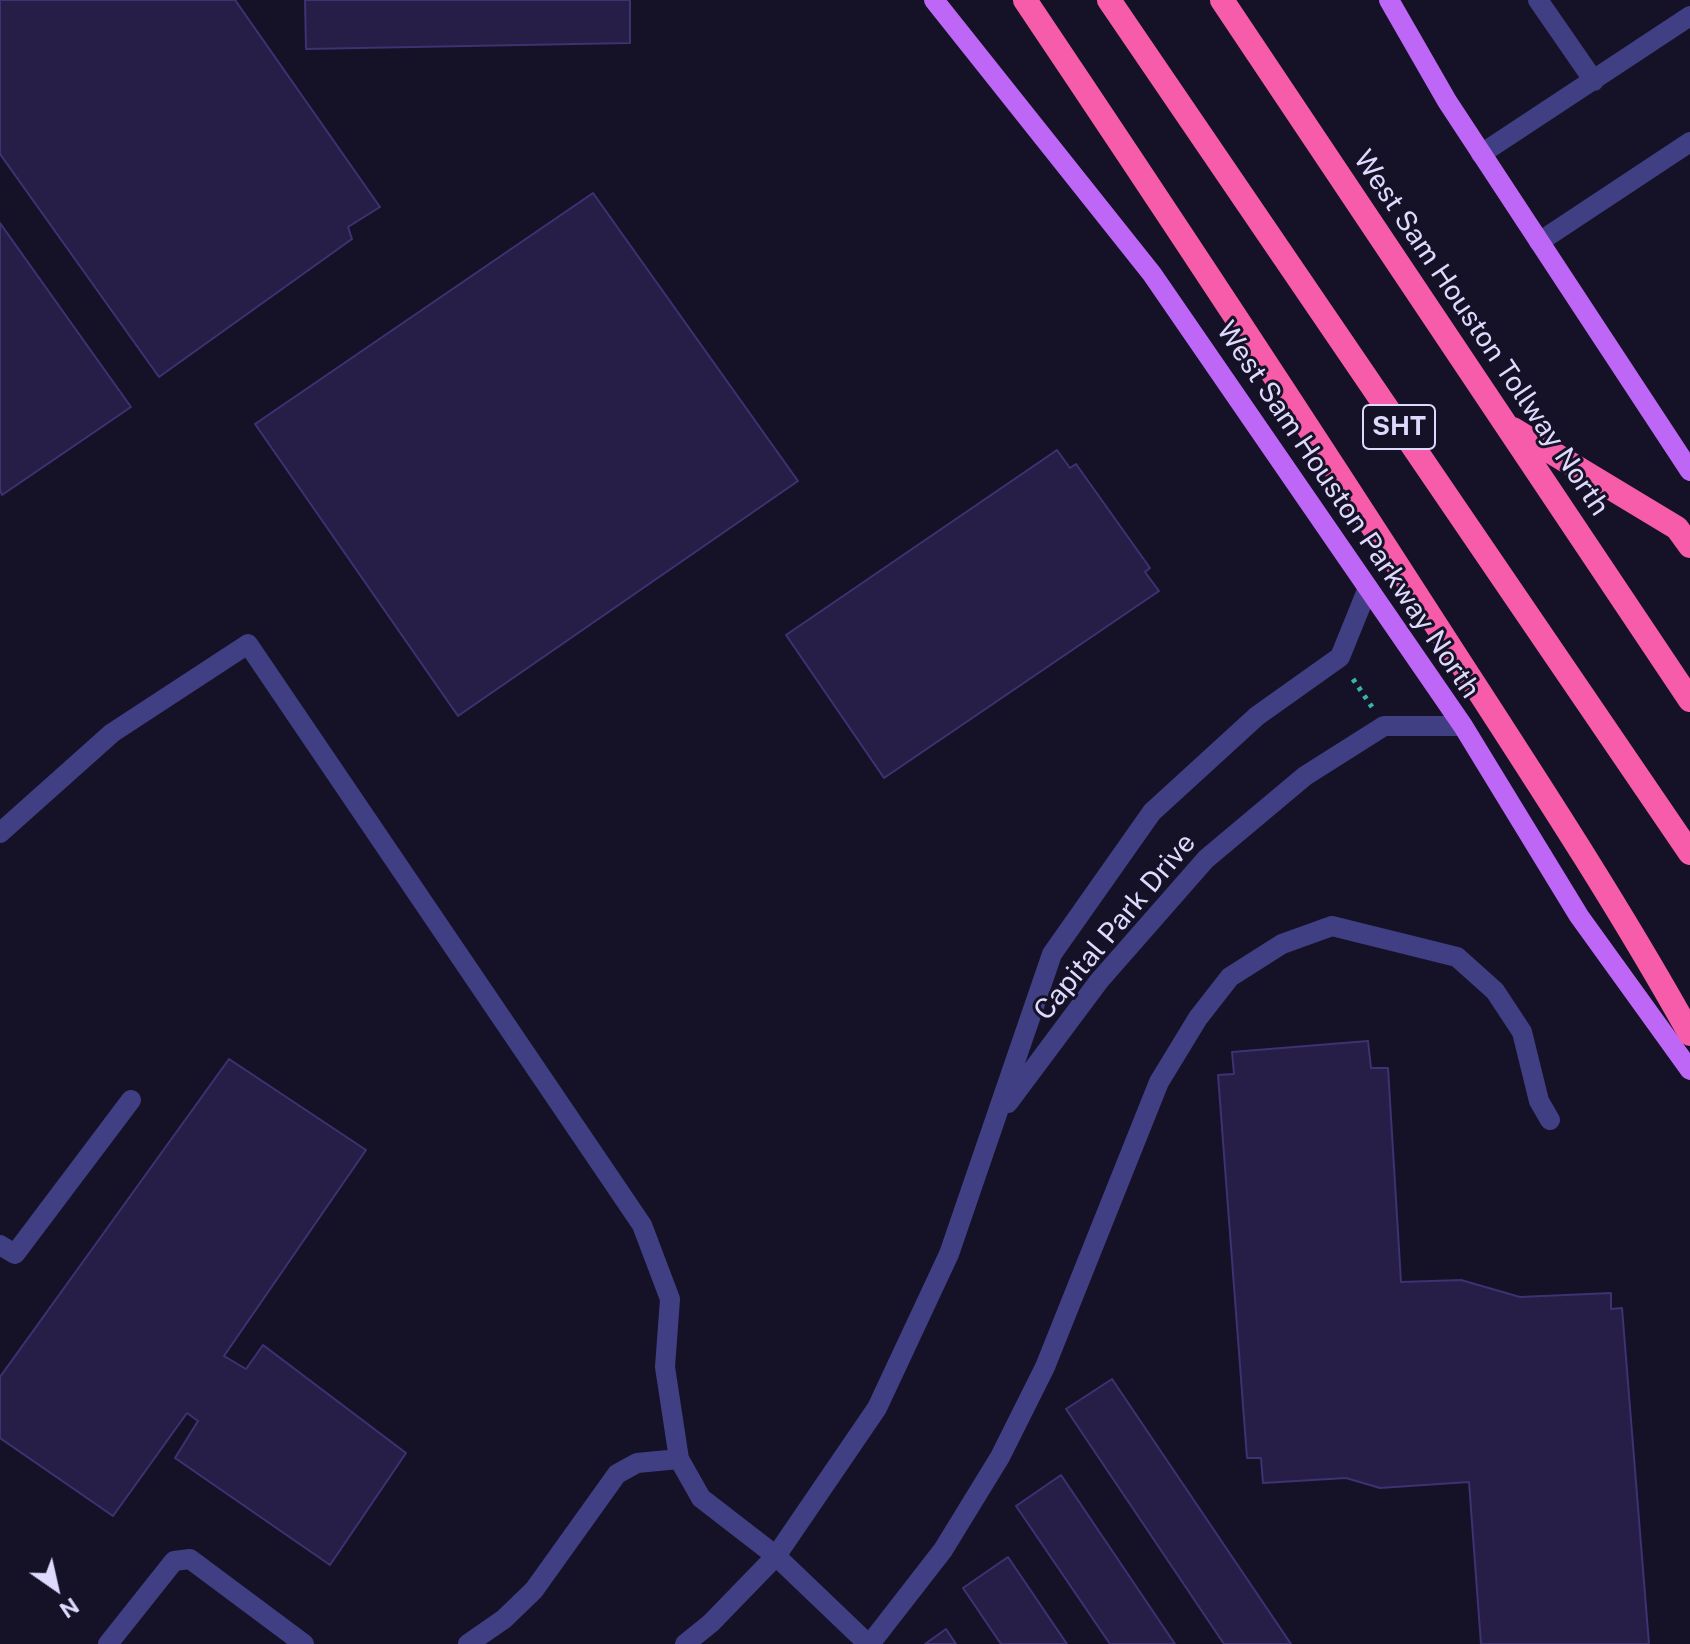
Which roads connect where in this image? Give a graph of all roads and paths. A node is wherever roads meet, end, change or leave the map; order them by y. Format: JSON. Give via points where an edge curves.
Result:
{"nodes":[{"id":1,"x":934,"y":0,"type":"edge"},
{"id":2,"x":1025,"y":0,"type":"edge"},
{"id":3,"x":1109,"y":0,"type":"edge"},
{"id":4,"x":1222,"y":0,"type":"edge"},
{"id":5,"x":1389,"y":0,"type":"edge"},
{"id":6,"x":1538,"y":0,"type":"edge"},
{"id":7,"x":1690,"y":16,"type":"edge"},
{"id":8,"x":1594,"y":81,"type":"junction"},
{"id":9,"x":1690,"y":142,"type":"edge"},
{"id":10,"x":1481,"y":154,"type":"junction"},
{"id":11,"x":1539,"y":242,"type":"junction"},
{"id":12,"x":1506,"y":425,"type":"junction"},
{"id":13,"x":1690,"y":471,"type":"edge"},
{"id":14,"x":1690,"y":546,"type":"edge"},
{"id":15,"x":1368,"y":588,"type":"junction"},
{"id":16,"x":1349,"y":672,"type":"dead end"},
{"id":17,"x":1690,"y":700,"type":"edge"},
{"id":18,"x":1374,"y":711,"type":"dead end"},
{"id":19,"x":1463,"y":726,"type":"junction"},
{"id":20,"x":0,"y":833,"type":"edge"},
{"id":21,"x":1690,"y":853,"type":"edge"},
{"id":22,"x":1690,"y":1034,"type":"edge"},
{"id":23,"x":1690,"y":1070,"type":"edge"},
{"id":24,"x":131,"y":1100,"type":"dead end"},
{"id":25,"x":998,"y":1116,"type":"junction"},
{"id":26,"x":1550,"y":1120,"type":"dead end"},
{"id":27,"x":0,"y":1245,"type":"edge"},
{"id":28,"x":679,"y":1459,"type":"junction"},
{"id":29,"x":776,"y":1556,"type":"junction"},
{"id":30,"x":108,"y":1644,"type":"edge"},
{"id":31,"x":304,"y":1644,"type":"edge"},
{"id":32,"x":468,"y":1644,"type":"edge"},
{"id":33,"x":685,"y":1644,"type":"edge"},
{"id":34,"x":869,"y":1644,"type":"edge"}],
"edges":[{"from":1,"to":15,"type":"main road","name":"West Sam Houston Parkway North","via":[[1152,274]]},
{"from":2,"to":22,"type":"highway","via":[[1461,664],[1649,960]]},
{"from":3,"to":21,"type":"highway","number":"SHT"},
{"from":4,"to":12,"type":"highway","name":"West Sam Houston Tollway North"},
{"from":5,"to":10,"type":"main road"},
{"from":6,"to":8,"type":"street"},
{"from":7,"to":8,"type":"street"},
{"from":8,"to":10,"type":"street"},
{"from":9,"to":11,"type":"street"},
{"from":10,"to":11,"type":"main road"},
{"from":11,"to":13,"type":"main road"},
{"from":12,"to":14,"type":"highway","via":[[1677,528]]},
{"from":12,"to":17,"type":"highway","name":"West Sam Houston Tollway North"},
{"from":15,"to":19,"type":"main road","name":"West Sam Houston Parkway North"},
{"from":15,"to":25,"type":"street","name":"Capital Park Drive","via":[[1340,657],[1257,716],[1152,812],[1061,941],[1052,954]]},
{"from":16,"to":18,"type":"path"},
{"from":19,"to":23,"type":"main road","name":"West Sam Houston Parkway North","via":[[1579,916]]},
{"from":19,"to":25,"type":"street","name":"Capital Park Drive","via":[[1384,726],[1305,776],[1239,831],[1206,859],[1099,981]]},
{"from":20,"to":28,"type":"street","via":[[112,733],[248,644],[642,1225],[670,1299],[665,1367]]},
{"from":24,"to":27,"type":"street","via":[[15,1254]]},
{"from":25,"to":29,"type":"street","name":"Capital Park Drive","via":[[949,1254],[877,1408]]},
{"from":26,"to":34,"type":"street","via":[[1539,1101],[1522,1032],[1495,991],[1457,957],[1332,926],[1282,944],[1230,977],[1159,1082],[1045,1367],[1000,1457],[943,1550]]},
{"from":28,"to":29,"type":"street","via":[[701,1498]]},
{"from":28,"to":32,"type":"street","via":[[637,1463],[617,1474],[534,1590]]},
{"from":29,"to":33,"type":"street","name":"Capital Park Drive"},
{"from":29,"to":34,"type":"street"},
{"from":30,"to":31,"type":"street","via":[[174,1561],[190,1559]]}]}
